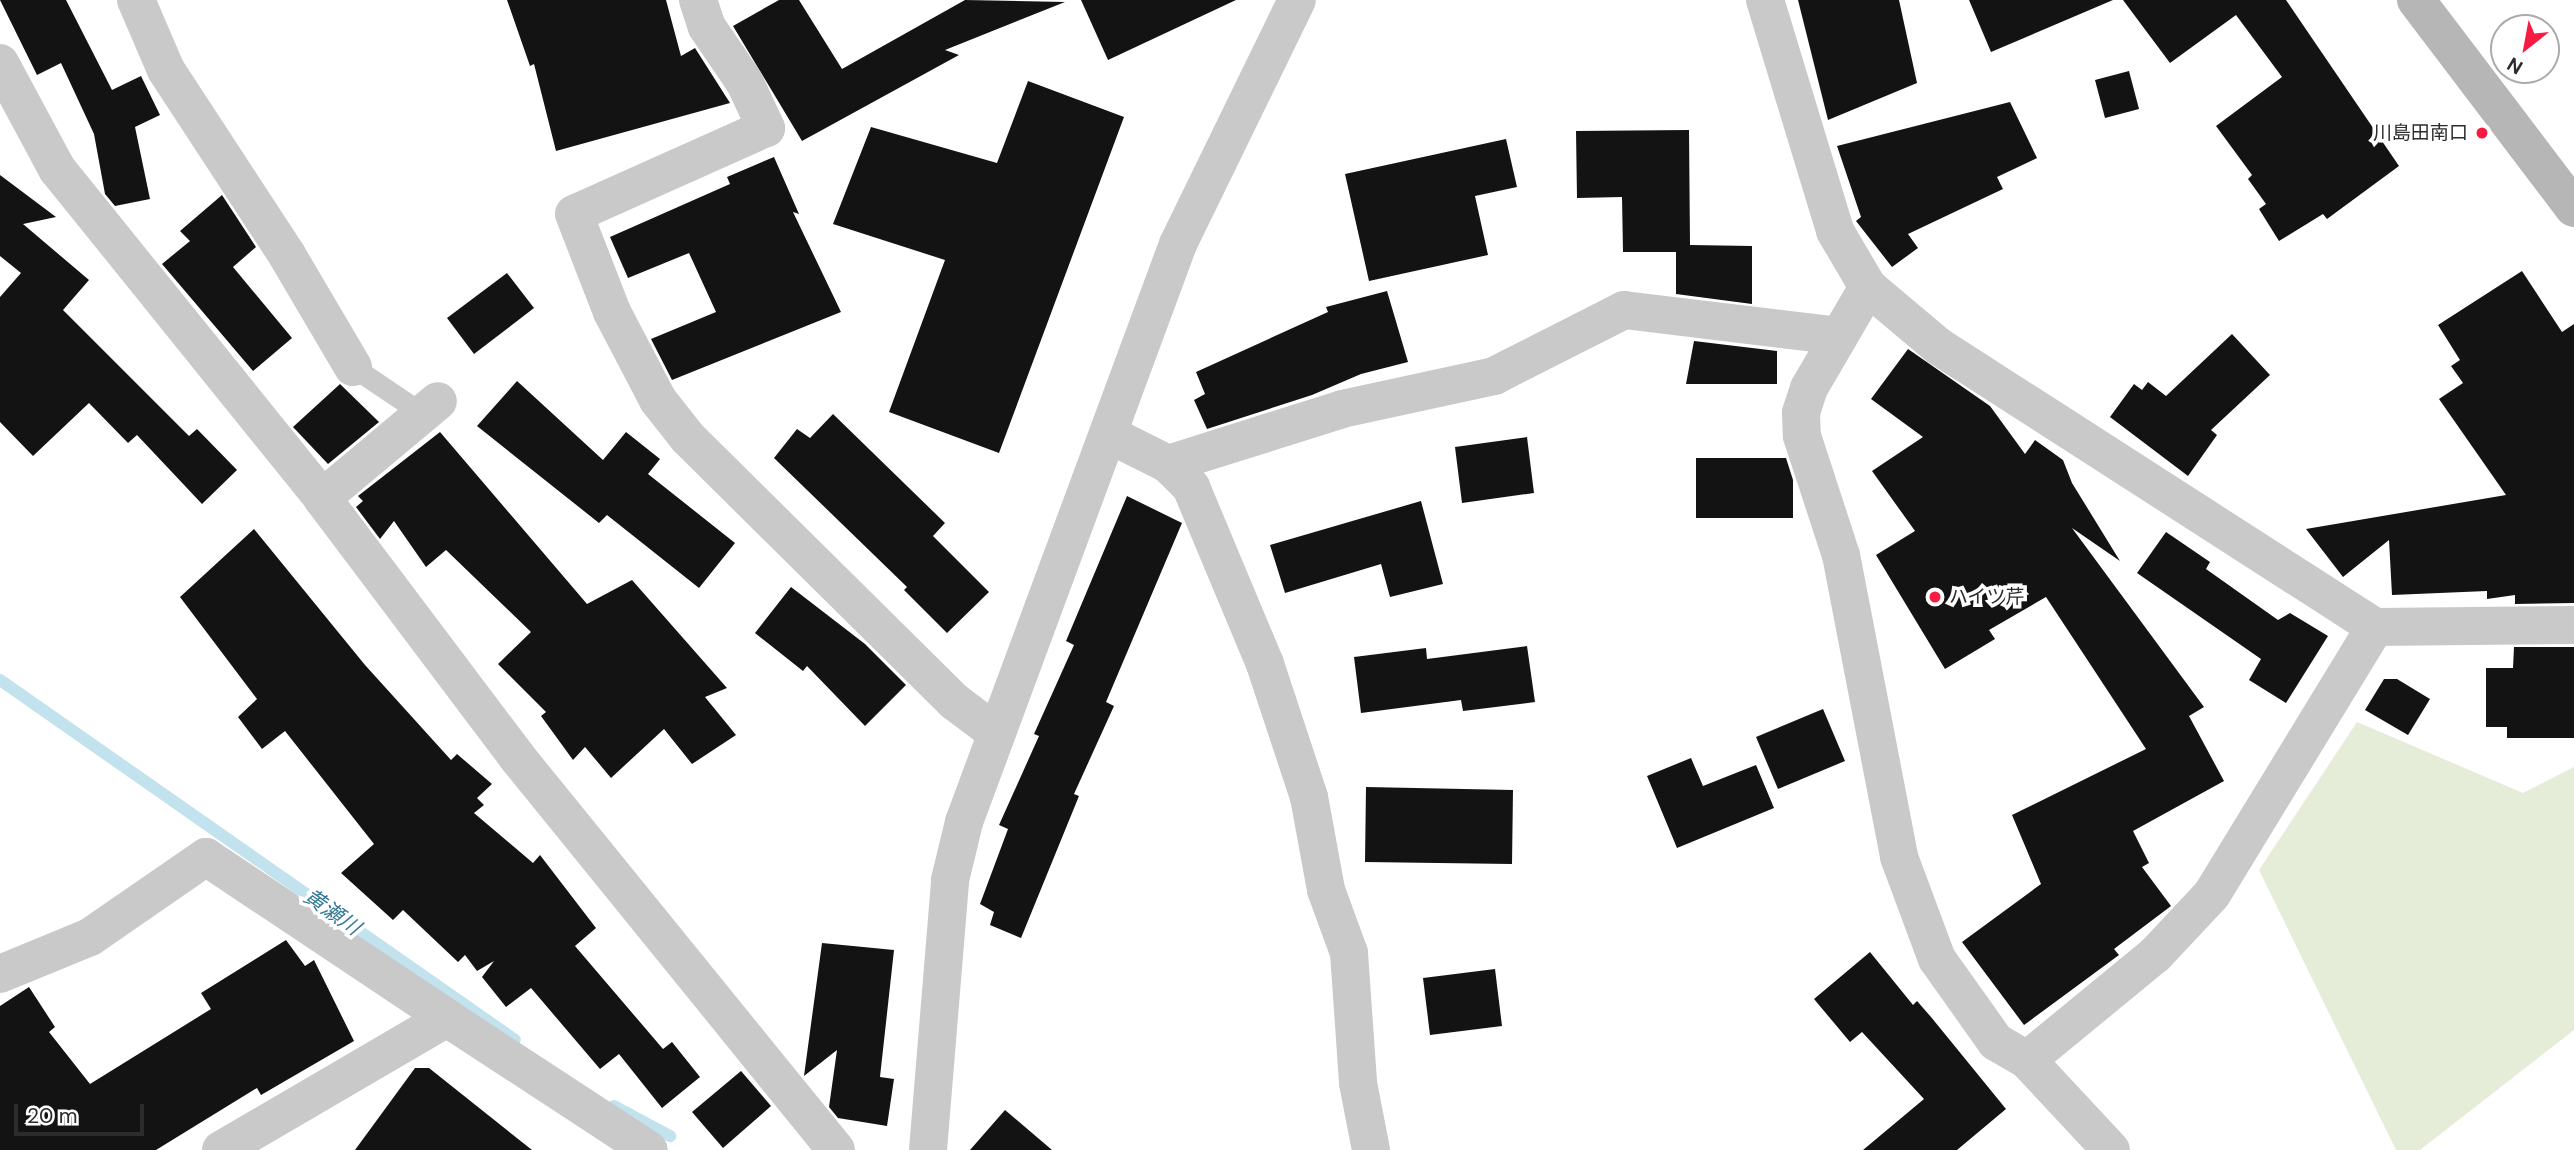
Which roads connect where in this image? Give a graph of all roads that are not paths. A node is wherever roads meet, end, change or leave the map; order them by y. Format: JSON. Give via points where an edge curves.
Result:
{"nodes":[{"id":1,"x":136,"y":0,"type":"edge"},
{"id":2,"x":698,"y":0,"type":"edge"},
{"id":3,"x":1297,"y":0,"type":"edge"},
{"id":4,"x":1765,"y":0,"type":"edge"},
{"id":5,"x":2416,"y":0,"type":"edge"},
{"id":6,"x":0,"y":63,"type":"edge"},
{"id":7,"x":2574,"y":208,"type":"edge"},
{"id":8,"x":1868,"y":287,"type":"junction"},
{"id":9,"x":1838,"y":336,"type":"junction"},
{"id":10,"x":353,"y":367,"type":"joint"},
{"id":11,"x":431,"y":408,"type":"joint"},
{"id":12,"x":1108,"y":434,"type":"junction"},
{"id":13,"x":1168,"y":464,"type":"junction"},
{"id":14,"x":322,"y":498,"type":"junction"},
{"id":15,"x":2574,"y":625,"type":"edge"},
{"id":16,"x":2375,"y":627,"type":"junction"},
{"id":17,"x":995,"y":732,"type":"junction"},
{"id":18,"x":0,"y":974,"type":"edge"},
{"id":19,"x":447,"y":1018,"type":"junction"},
{"id":20,"x":2027,"y":1060,"type":"junction"},
{"id":21,"x":221,"y":1150,"type":"edge"},
{"id":22,"x":649,"y":1150,"type":"edge"},
{"id":23,"x":836,"y":1150,"type":"edge"},
{"id":24,"x":929,"y":1150,"type":"edge"},
{"id":25,"x":1371,"y":1150,"type":"edge"},
{"id":26,"x":2110,"y":1150,"type":"edge"}],
"edges":[{"from":1,"to":10,"type":"street","via":[[166,70],[287,255]]},
{"from":2,"to":17,"type":"street","via":[[707,27],[745,83],[766,128],[574,214],[612,312],[658,400],[688,438],[955,702]]},
{"from":3,"to":12,"type":"street","via":[[1178,244]]},
{"from":4,"to":8,"type":"street","via":[[1835,231]]},
{"from":5,"to":7,"type":"street"},
{"from":6,"to":14,"type":"street","via":[[57,169]]},
{"from":8,"to":9,"type":"street"},
{"from":8,"to":16,"type":"street","via":[[1938,346]]},
{"from":9,"to":13,"type":"street","via":[[1624,310],[1494,376],[1342,409]]},
{"from":9,"to":20,"type":"street","via":[[1809,388],[1801,413],[1802,436],[1841,555],[1899,857],[1937,959],[1996,1042]]},
{"from":10,"to":11,"type":"lane"},
{"from":11,"to":14,"type":"street"},
{"from":12,"to":13,"type":"street"},
{"from":12,"to":17,"type":"street"},
{"from":13,"to":25,"type":"street","via":[[1191,487],[1225,563],[1265,664],[1309,797],[1326,890],[1349,953],[1358,1083]]},
{"from":14,"to":23,"type":"street","via":[[517,757]]},
{"from":15,"to":16,"type":"street"},
{"from":16,"to":20,"type":"street","via":[[2212,894],[2155,955]]},
{"from":17,"to":24,"type":"street","via":[[950,880]]},
{"from":18,"to":19,"type":"street","via":[[90,937],[206,857]]},
{"from":19,"to":21,"type":"street"},
{"from":19,"to":22,"type":"street"},
{"from":20,"to":26,"type":"street"}]}
